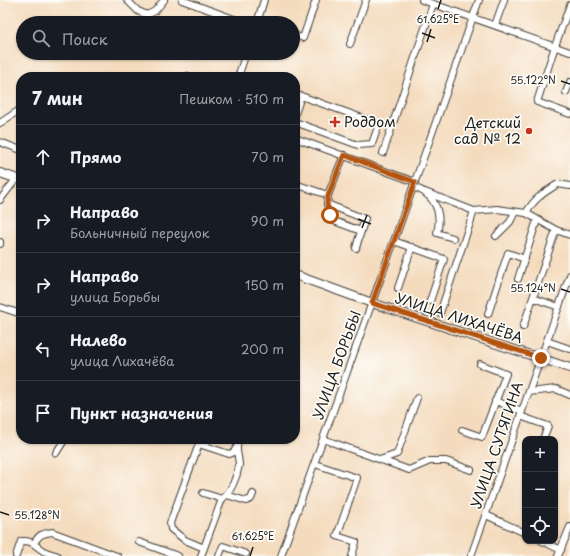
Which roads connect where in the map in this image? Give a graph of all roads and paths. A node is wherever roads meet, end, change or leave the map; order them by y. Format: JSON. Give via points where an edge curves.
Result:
{"nodes":[{"id":1,"x":127,"y":0,"type":"edge"},
{"id":2,"x":164,"y":0,"type":"edge"},
{"id":3,"x":182,"y":0,"type":"edge"},
{"id":4,"x":264,"y":0,"type":"edge"},
{"id":5,"x":316,"y":0,"type":"edge"},
{"id":6,"x":366,"y":0,"type":"edge"},
{"id":7,"x":422,"y":0,"type":"edge"},
{"id":8,"x":479,"y":0,"type":"edge"},
{"id":9,"x":504,"y":0,"type":"edge"},
{"id":10,"x":433,"y":4,"type":"junction"},
{"id":11,"x":570,"y":5,"type":"edge"},
{"id":12,"x":226,"y":16,"type":"edge"},
{"id":13,"x":259,"y":16,"type":"edge"},
{"id":14,"x":473,"y":17,"type":"junction"},
{"id":15,"x":495,"y":25,"type":"junction"},
{"id":16,"x":300,"y":37,"type":"edge"},
{"id":17,"x":350,"y":44,"type":"dead end"},
{"id":18,"x":555,"y":46,"type":"junction"},
{"id":19,"x":570,"y":52,"type":"edge"},
{"id":20,"x":244,"y":60,"type":"edge"},
{"id":21,"x":240,"y":72,"type":"edge"},
{"id":22,"x":570,"y":82,"type":"edge"},
{"id":23,"x":566,"y":92,"type":"dead end"},
{"id":24,"x":300,"y":99,"type":"edge"},
{"id":25,"x":16,"y":112,"type":"edge"},
{"id":26,"x":570,"y":114,"type":"edge"},
{"id":27,"x":0,"y":123,"type":"edge"},
{"id":28,"x":300,"y":124,"type":"edge"},
{"id":29,"x":324,"y":133,"type":"junction"},
{"id":30,"x":300,"y":140,"type":"edge"},
{"id":31,"x":0,"y":142,"type":"edge"},
{"id":32,"x":320,"y":146,"type":"junction"},
{"id":33,"x":16,"y":148,"type":"edge"},
{"id":34,"x":383,"y":153,"type":"dead end"},
{"id":35,"x":344,"y":155,"type":"junction"},
{"id":36,"x":0,"y":173,"type":"edge"},
{"id":37,"x":16,"y":178,"type":"edge"},
{"id":38,"x":16,"y":181,"type":"edge"},
{"id":39,"x":414,"y":184,"type":"junction"},
{"id":40,"x":300,"y":186,"type":"edge"},
{"id":41,"x":570,"y":186,"type":"edge"},
{"id":42,"x":425,"y":192,"type":"junction"},
{"id":43,"x":328,"y":196,"type":"junction"},
{"id":44,"x":0,"y":200,"type":"edge"},
{"id":45,"x":327,"y":204,"type":"junction"},
{"id":46,"x":474,"y":211,"type":"junction"},
{"id":47,"x":514,"y":212,"type":"junction"},
{"id":48,"x":526,"y":213,"type":"junction"},
{"id":49,"x":538,"y":220,"type":"junction"},
{"id":50,"x":556,"y":230,"type":"junction"},
{"id":51,"x":361,"y":231,"type":"junction"},
{"id":52,"x":570,"y":235,"type":"edge"},
{"id":53,"x":496,"y":236,"type":"dead end"},
{"id":54,"x":453,"y":238,"type":"dead end"},
{"id":55,"x":394,"y":241,"type":"junction"},
{"id":56,"x":356,"y":248,"type":"dead end"},
{"id":57,"x":412,"y":248,"type":"junction"},
{"id":58,"x":525,"y":259,"type":"junction"},
{"id":59,"x":570,"y":275,"type":"edge"},
{"id":60,"x":300,"y":277,"type":"edge"},
{"id":61,"x":518,"y":279,"type":"dead end"},
{"id":62,"x":398,"y":288,"type":"dead end"},
{"id":63,"x":532,"y":298,"type":"junction"},
{"id":64,"x":430,"y":301,"type":"dead end"},
{"id":65,"x":372,"y":303,"type":"junction"},
{"id":66,"x":0,"y":306,"type":"edge"},
{"id":67,"x":559,"y":307,"type":"junction"},
{"id":68,"x":16,"y":312,"type":"edge"},
{"id":69,"x":440,"y":313,"type":"dead end"},
{"id":70,"x":488,"y":314,"type":"dead end"},
{"id":71,"x":522,"y":327,"type":"dead end"},
{"id":72,"x":547,"y":341,"type":"junction"},
{"id":73,"x":570,"y":349,"type":"edge"},
{"id":74,"x":541,"y":358,"type":"junction"},
{"id":75,"x":480,"y":364,"type":"dead end"},
{"id":76,"x":570,"y":368,"type":"edge"},
{"id":77,"x":529,"y":392,"type":"junction"},
{"id":78,"x":570,"y":395,"type":"edge"},
{"id":79,"x":417,"y":398,"type":"dead end"},
{"id":80,"x":496,"y":401,"type":"junction"},
{"id":81,"x":521,"y":414,"type":"junction"},
{"id":82,"x":462,"y":430,"type":"dead end"},
{"id":83,"x":545,"y":436,"type":"edge"},
{"id":84,"x":323,"y":439,"type":"junction"},
{"id":85,"x":62,"y":444,"type":"edge"},
{"id":86,"x":238,"y":444,"type":"edge"},
{"id":87,"x":237,"y":449,"type":"junction"},
{"id":88,"x":56,"y":453,"type":"dead end"},
{"id":89,"x":380,"y":460,"type":"junction"},
{"id":90,"x":315,"y":464,"type":"junction"},
{"id":91,"x":471,"y":470,"type":"dead end"},
{"id":92,"x":204,"y":493,"type":"dead end"},
{"id":93,"x":253,"y":494,"type":"dead end"},
{"id":94,"x":224,"y":497,"type":"junction"},
{"id":95,"x":486,"y":516,"type":"junction"},
{"id":96,"x":570,"y":527,"type":"edge"},
{"id":97,"x":522,"y":532,"type":"edge"},
{"id":98,"x":140,"y":542,"type":"dead end"},
{"id":99,"x":34,"y":544,"type":"junction"},
{"id":100,"x":548,"y":544,"type":"edge"},
{"id":101,"x":204,"y":548,"type":"junction"},
{"id":102,"x":561,"y":550,"type":"junction"},
{"id":103,"x":246,"y":554,"type":"dead end"},
{"id":104,"x":16,"y":556,"type":"edge"},
{"id":105,"x":58,"y":556,"type":"edge"},
{"id":106,"x":117,"y":556,"type":"edge"},
{"id":107,"x":178,"y":556,"type":"edge"},
{"id":108,"x":201,"y":556,"type":"edge"},
{"id":109,"x":219,"y":556,"type":"edge"},
{"id":110,"x":281,"y":556,"type":"edge"},
{"id":111,"x":352,"y":556,"type":"edge"},
{"id":112,"x":471,"y":556,"type":"edge"},
{"id":113,"x":558,"y":556,"type":"edge"}],
"edges":[{"from":1,"to":2,"type":"street","via":[[138,11],[147,15],[155,11]]},
{"from":3,"to":12,"type":"street"},
{"from":4,"to":13,"type":"street"},
{"from":5,"to":16,"type":"street","via":[[302,38]]},
{"from":6,"to":17,"type":"street"},
{"from":7,"to":10,"type":"street"},
{"from":8,"to":14,"type":"street","name":"УЛИЦА БОРЬБЫ"},
{"from":9,"to":15,"type":"street"},
{"from":10,"to":14,"type":"street"},
{"from":10,"to":34,"type":"street"},
{"from":11,"to":18,"type":"street"},
{"from":14,"to":15,"type":"street"},
{"from":14,"to":39,"type":"street","name":"УЛИЦА БОРЬБЫ"},
{"from":15,"to":18,"type":"street"},
{"from":18,"to":19,"type":"street"},
{"from":18,"to":26,"type":"street","via":[[537,102]]},
{"from":20,"to":21,"type":"street"},
{"from":22,"to":23,"type":"street"},
{"from":24,"to":29,"type":"street","via":[[301,96],[379,124],[372,144],[358,145]]},
{"from":25,"to":27,"type":"street"},
{"from":28,"to":29,"type":"street"},
{"from":29,"to":32,"type":"street"},
{"from":30,"to":32,"type":"street"},
{"from":31,"to":33,"type":"street"},
{"from":32,"to":35,"type":"street"},
{"from":35,"to":39,"type":"street"},
{"from":35,"to":43,"type":"street"},
{"from":36,"to":37,"type":"main road"},
{"from":38,"to":44,"type":"street"},
{"from":39,"to":42,"type":"street"},
{"from":39,"to":55,"type":"street","name":"УЛИЦА БОРЬБЫ"},
{"from":40,"to":43,"type":"street"},
{"from":41,"to":48,"type":"street","via":[[558,184],[542,194]]},
{"from":42,"to":46,"type":"street"},
{"from":42,"to":54,"type":"street","via":[[439,212],[437,233]]},
{"from":43,"to":45,"type":"street"},
{"from":45,"to":51,"type":"street","via":[[334,221]]},
{"from":45,"to":51,"type":"street","via":[[365,219]]},
{"from":46,"to":47,"type":"street","via":[[496,209]]},
{"from":46,"to":69,"type":"street"},
{"from":47,"to":48,"type":"street"},
{"from":47,"to":53,"type":"street","via":[[510,222]]},
{"from":48,"to":49,"type":"street"},
{"from":49,"to":50,"type":"street"},
{"from":49,"to":58,"type":"street"},
{"from":50,"to":52,"type":"street"},
{"from":50,"to":63,"type":"street"},
{"from":51,"to":56,"type":"street"},
{"from":55,"to":57,"type":"street"},
{"from":55,"to":65,"type":"street","name":"УЛИЦА БОРЬБЫ"},
{"from":57,"to":62,"type":"street"},
{"from":57,"to":64,"type":"street","via":[[444,259]]},
{"from":58,"to":61,"type":"street"},
{"from":58,"to":70,"type":"street","via":[[508,253]]},
{"from":59,"to":67,"type":"street","name":"УЛИЦА СУТЯГИНА"},
{"from":60,"to":65,"type":"main road","name":"УЛИЦА ЛИХАЧЁВА"},
{"from":63,"to":67,"type":"street"},
{"from":63,"to":71,"type":"street"},
{"from":65,"to":74,"type":"main road","name":"УЛИЦА ЛИХАЧЁВА"},
{"from":65,"to":84,"type":"street","name":"УЛИЦА БОРЬБЫ"},
{"from":66,"to":68,"type":"street"},
{"from":67,"to":72,"type":"street","name":"УЛИЦА СУТЯГИНА"},
{"from":72,"to":73,"type":"street"},
{"from":72,"to":74,"type":"street","name":"УЛИЦА СУТЯГИНА"},
{"from":74,"to":76,"type":"main road","name":"УЛИЦА ЛИХАЧЁВА"},
{"from":74,"to":77,"type":"street","name":"УЛИЦА СУТЯГИНА"},
{"from":75,"to":80,"type":"street","via":[[506,374]]},
{"from":77,"to":78,"type":"street","via":[[556,389]]},
{"from":77,"to":81,"type":"street","name":"УЛИЦА СУТЯГИНА"},
{"from":79,"to":89,"type":"street","via":[[396,454]]},
{"from":80,"to":81,"type":"street"},
{"from":80,"to":82,"type":"street","via":[[482,437]]},
{"from":81,"to":83,"type":"street","via":[[548,426]]},
{"from":81,"to":95,"type":"street","name":"УЛИЦА СУТЯГИНА"},
{"from":84,"to":89,"type":"street"},
{"from":84,"to":90,"type":"street","name":"УЛИЦА БОРЬБЫ"},
{"from":85,"to":88,"type":"street"},
{"from":86,"to":87,"type":"street"},
{"from":87,"to":94,"type":"street","via":[[239,464],[234,482]]},
{"from":87,"to":101,"type":"street","via":[[229,454],[199,444],[170,523],[171,529],[185,540]]},
{"from":89,"to":91,"type":"street","via":[[409,470],[430,461],[446,461]]},
{"from":90,"to":110,"type":"street","name":"УЛИЦА БОРЬБЫ"},
{"from":90,"to":111,"type":"street","via":[[357,478],[338,536],[356,542]]},
{"from":92,"to":94,"type":"street"},
{"from":93,"to":94,"type":"street","via":[[246,501]]},
{"from":94,"to":101,"type":"street"},
{"from":95,"to":97,"type":"street"},
{"from":95,"to":112,"type":"street","name":"УЛИЦА СУТЯГИНА"},
{"from":96,"to":102,"type":"street"},
{"from":98,"to":107,"type":"street"},
{"from":99,"to":104,"type":"street","via":[[26,540],[21,541]]},
{"from":99,"to":105,"type":"street"},
{"from":99,"to":106,"type":"street","via":[[42,534],[52,532]]},
{"from":100,"to":102,"type":"street"},
{"from":101,"to":108,"type":"street"},
{"from":102,"to":113,"type":"street"},
{"from":103,"to":109,"type":"street","via":[[223,546]]}]}
